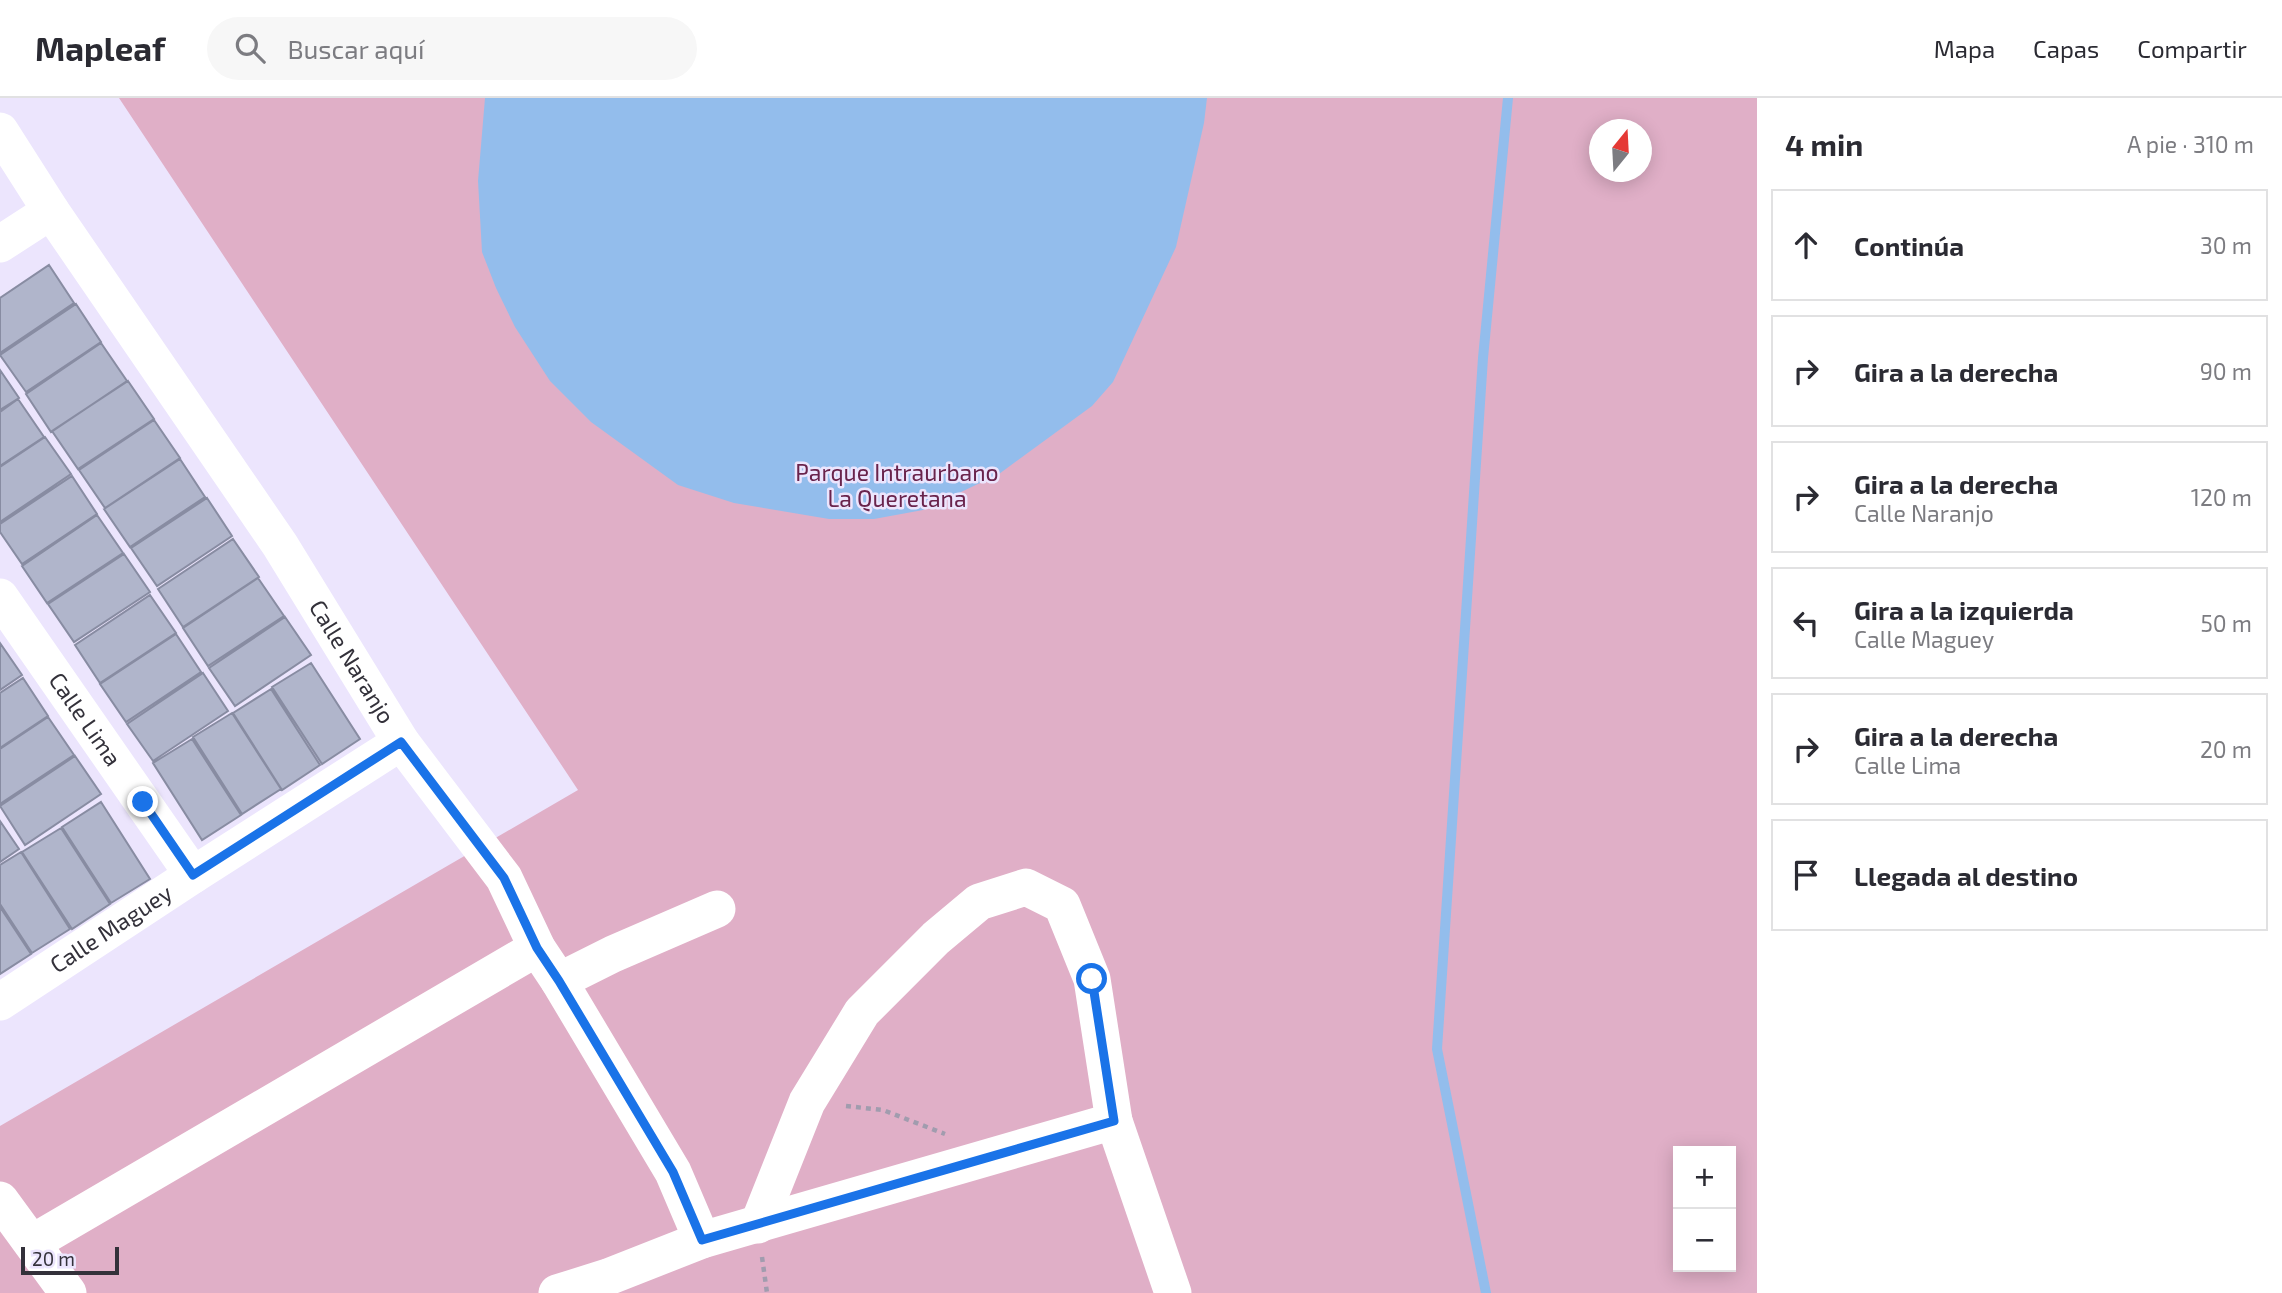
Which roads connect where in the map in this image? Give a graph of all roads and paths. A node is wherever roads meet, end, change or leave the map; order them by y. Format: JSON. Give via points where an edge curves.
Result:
{"nodes":[{"id":1,"x":0,"y":131,"type":"edge"},
{"id":2,"x":51,"y":211,"type":"junction"},
{"id":3,"x":0,"y":244,"type":"edge"},
{"id":4,"x":0,"y":597,"type":"edge"},
{"id":5,"x":401,"y":742,"type":"junction"},
{"id":6,"x":193,"y":875,"type":"junction"},
{"id":7,"x":717,"y":909,"type":"dead end"},
{"id":8,"x":537,"y":948,"type":"junction"},
{"id":9,"x":559,"y":981,"type":"junction"},
{"id":10,"x":0,"y":1002,"type":"edge"},
{"id":11,"x":807,"y":1102,"type":"junction"},
{"id":12,"x":1114,"y":1121,"type":"junction"},
{"id":13,"x":946,"y":1135,"type":"dead end"},
{"id":14,"x":0,"y":1200,"type":"edge"},
{"id":15,"x":758,"y":1225,"type":"junction"},
{"id":16,"x":702,"y":1240,"type":"junction"},
{"id":17,"x":33,"y":1243,"type":"junction"},
{"id":18,"x":68,"y":1293,"type":"edge"},
{"id":19,"x":557,"y":1293,"type":"edge"},
{"id":20,"x":1173,"y":1293,"type":"edge"}],
"edges":[{"from":1,"to":2,"type":"street","name":"Calle Naranjo"},
{"from":2,"to":3,"type":"street"},
{"from":2,"to":5,"type":"street","name":"Calle Naranjo","via":[[280,545]]},
{"from":4,"to":6,"type":"street","name":"Calle Lima"},
{"from":5,"to":6,"type":"street","name":"Calle Maguey"},
{"from":5,"to":8,"type":"street","name":"Calle Naranjo","via":[[504,878]]},
{"from":6,"to":10,"type":"street","name":"Calle Maguey"},
{"from":7,"to":9,"type":"street"},
{"from":8,"to":9,"type":"street","name":"Calle Naranjo"},
{"from":8,"to":17,"type":"street"},
{"from":9,"to":16,"type":"street","name":"Calle Naranjo","via":[[673,1172]]},
{"from":11,"to":12,"type":"street","via":[[862,1012],[936,938],[979,902],[1026,887],[1062,905],[1092,979]]},
{"from":11,"to":13,"type":"path","via":[[883,1110]]},
{"from":11,"to":15,"type":"street"},
{"from":12,"to":15,"type":"street"},
{"from":12,"to":20,"type":"street"},
{"from":14,"to":17,"type":"street"},
{"from":15,"to":16,"type":"street"},
{"from":16,"to":19,"type":"street"},
{"from":17,"to":18,"type":"street"}]}
